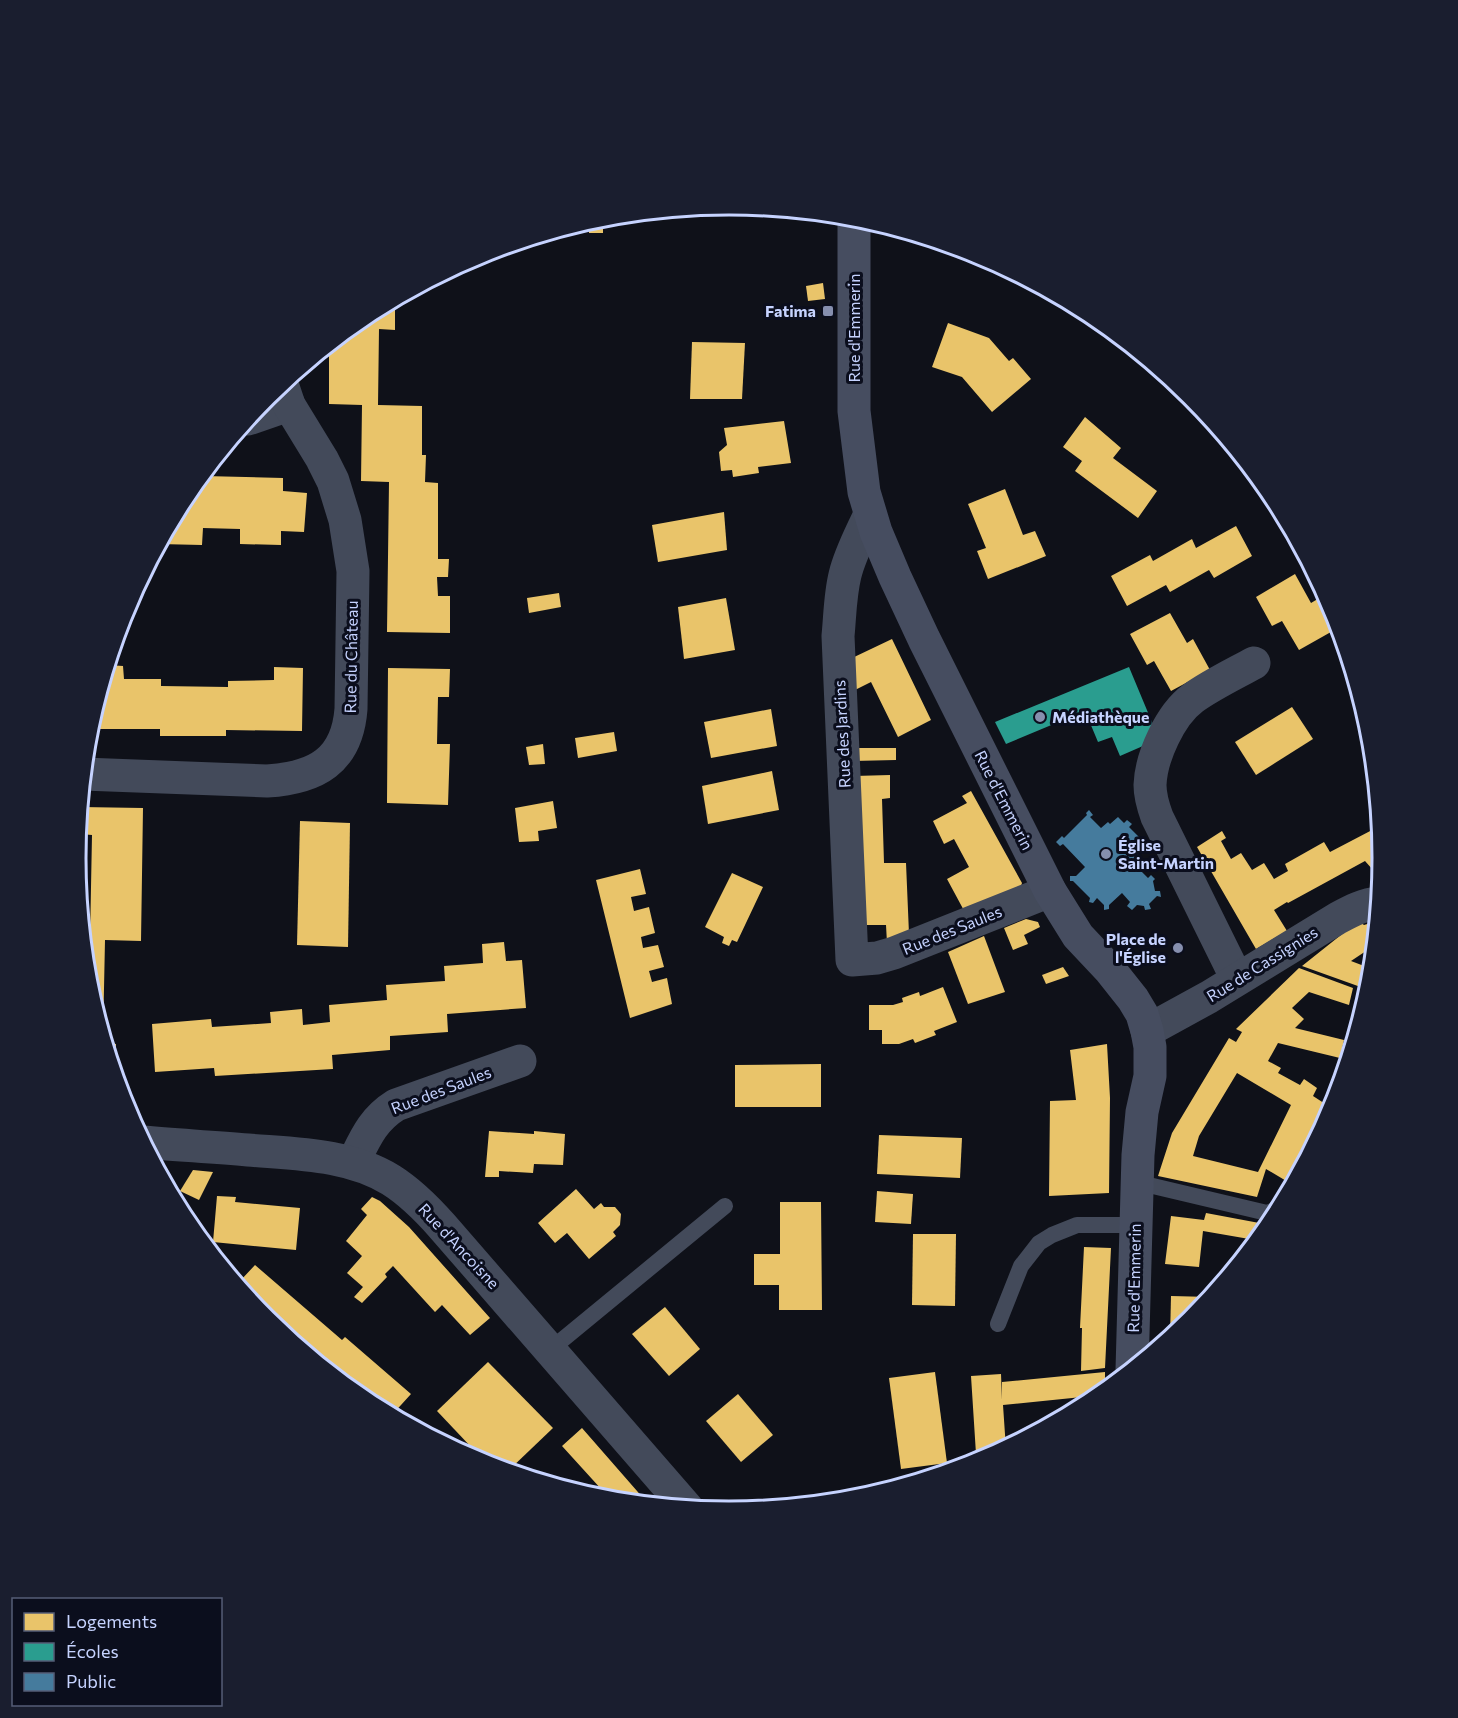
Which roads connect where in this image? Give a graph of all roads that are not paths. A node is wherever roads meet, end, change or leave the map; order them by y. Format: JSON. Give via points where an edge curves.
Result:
{"nodes":[{"id":1,"x":854,"y":228,"type":"edge"},
{"id":2,"x":286,"y":395,"type":"edge"},
{"id":3,"x":870,"y":514,"type":"junction"},
{"id":4,"x":1254,"y":663,"type":"dead end"},
{"id":5,"x":91,"y":774,"type":"edge"},
{"id":6,"x":1050,"y":891,"type":"junction"},
{"id":7,"x":1371,"y":903,"type":"edge"},
{"id":8,"x":852,"y":960,"type":"joint"},
{"id":9,"x":1237,"y":979,"type":"junction"},
{"id":10,"x":1147,"y":1031,"type":"junction"},
{"id":11,"x":520,"y":1061,"type":"dead end"},
{"id":12,"x":151,"y":1143,"type":"edge"},
{"id":13,"x":353,"y":1163,"type":"junction"},
{"id":14,"x":1136,"y":1182,"type":"junction"},
{"id":15,"x":725,"y":1206,"type":"dead end"},
{"id":16,"x":1266,"y":1214,"type":"edge"},
{"id":17,"x":1135,"y":1225,"type":"junction"},
{"id":18,"x":998,"y":1324,"type":"dead end"},
{"id":19,"x":550,"y":1350,"type":"junction"},
{"id":20,"x":1132,"y":1361,"type":"edge"},
{"id":21,"x":681,"y":1500,"type":"edge"}],
"edges":[{"from":1,"to":3,"type":"main road","name":"Rue d'Emmerin","via":[[854,411]]},
{"from":2,"to":5,"type":"street","name":"Rue du Château","via":[[333,481],[350,544],[351,710],[345,741],[329,761],[290,780]]},
{"from":3,"to":6,"type":"main road","name":"Rue d'Emmerin","via":[[924,639]]},
{"from":3,"to":8,"type":"street","name":"Rue des Jardins","via":[[845,574],[838,636]]},
{"from":4,"to":9,"type":"street","via":[[1193,698],[1179,712],[1158,750],[1150,784],[1156,817]]},
{"from":6,"to":8,"type":"street","name":"Rue des Saules","via":[[894,953]]},
{"from":6,"to":10,"type":"main road","name":"Rue d'Emmerin","via":[[1078,936],[1133,999]]},
{"from":7,"to":9,"type":"street","name":"Rue de Cassignies","via":[[1338,918]]},
{"from":9,"to":10,"type":"street","name":"Rue de Cassignies"},
{"from":10,"to":14,"type":"main road","name":"Rue d'Emmerin","via":[[1150,1076],[1139,1133]]},
{"from":11,"to":13,"type":"street","name":"Rue des Saules","via":[[396,1105],[374,1124]]},
{"from":12,"to":13,"type":"street","name":"Rue d'Ancoisne","via":[[308,1155]]},
{"from":13,"to":19,"type":"street","name":"Rue d'Ancoisne","via":[[391,1180],[424,1207]]},
{"from":14,"to":16,"type":"lane"},
{"from":14,"to":17,"type":"main road","name":"Rue d'Emmerin"},
{"from":15,"to":19,"type":"lane"},
{"from":17,"to":18,"type":"lane","via":[[1077,1225],[1039,1243],[1021,1266]]},
{"from":17,"to":20,"type":"main road","name":"Rue d'Emmerin"},
{"from":19,"to":21,"type":"street","name":"Rue d'Ancoisne"}]}
